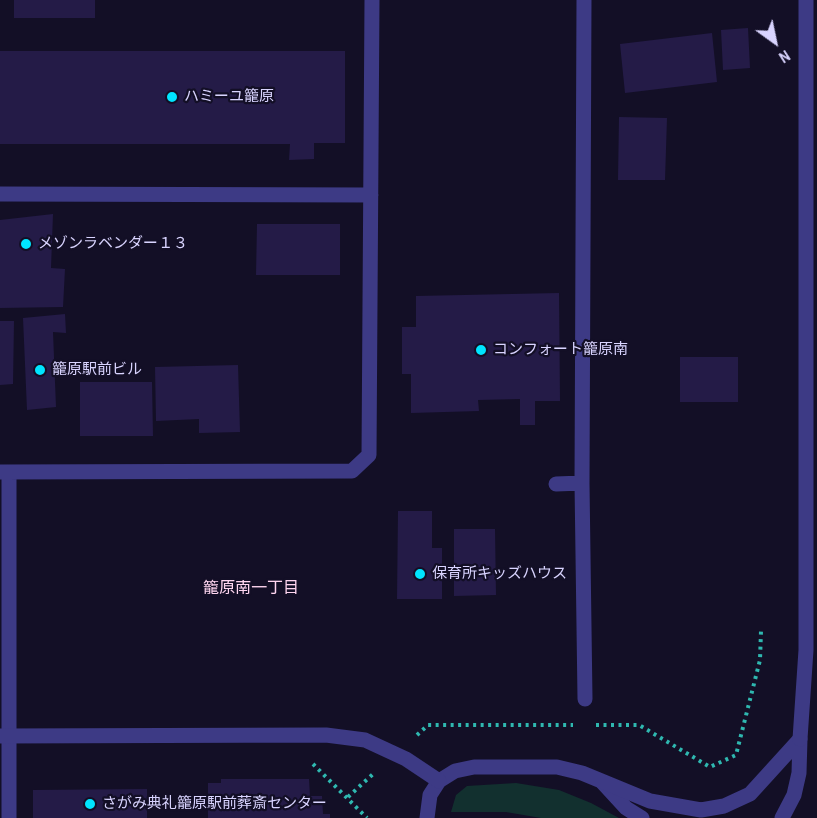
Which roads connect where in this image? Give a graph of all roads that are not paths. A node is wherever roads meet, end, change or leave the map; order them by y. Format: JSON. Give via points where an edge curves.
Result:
{"nodes":[{"id":1,"x":372,"y":0,"type":"edge"},
{"id":2,"x":584,"y":0,"type":"edge"},
{"id":3,"x":806,"y":0,"type":"edge"},
{"id":4,"x":811,"y":111,"type":"edge"},
{"id":5,"x":0,"y":194,"type":"edge"},
{"id":6,"x":371,"y":195,"type":"junction"},
{"id":7,"x":4,"y":472,"type":"edge"},
{"id":8,"x":582,"y":483,"type":"junction"},
{"id":9,"x":556,"y":484,"type":"dead end"},
{"id":10,"x":585,"y":699,"type":"dead end"},
{"id":11,"x":5,"y":736,"type":"edge"},
{"id":12,"x":800,"y":739,"type":"junction"},
{"id":13,"x":439,"y":781,"type":"junction"},
{"id":14,"x":603,"y":783,"type":"junction"},
{"id":15,"x":9,"y":818,"type":"edge"},
{"id":16,"x":427,"y":818,"type":"edge"},
{"id":17,"x":642,"y":818,"type":"edge"},
{"id":18,"x":782,"y":818,"type":"edge"}],
"edges":[{"from":1,"to":6,"type":"street"},
{"from":2,"to":8,"type":"street"},
{"from":3,"to":4,"type":"street"},
{"from":4,"to":12,"type":"street","via":[[806,650]]},
{"from":5,"to":6,"type":"street"},
{"from":6,"to":7,"type":"street","via":[[369,455],[352,471]]},
{"from":7,"to":11,"type":"street"},
{"from":8,"to":9,"type":"street"},
{"from":8,"to":10,"type":"street"},
{"from":11,"to":13,"type":"street","via":[[326,735],[365,740],[406,759]]},
{"from":11,"to":15,"type":"street"},
{"from":12,"to":14,"type":"street","via":[[750,794],[724,806],[701,810],[676,806],[650,801]]},
{"from":12,"to":18,"type":"street","via":[[794,795]]},
{"from":13,"to":14,"type":"street","via":[[455,771],[474,767],[533,766],[582,773]]},
{"from":13,"to":16,"type":"street","via":[[430,795]]},
{"from":14,"to":17,"type":"street","via":[[626,808]]}]}
